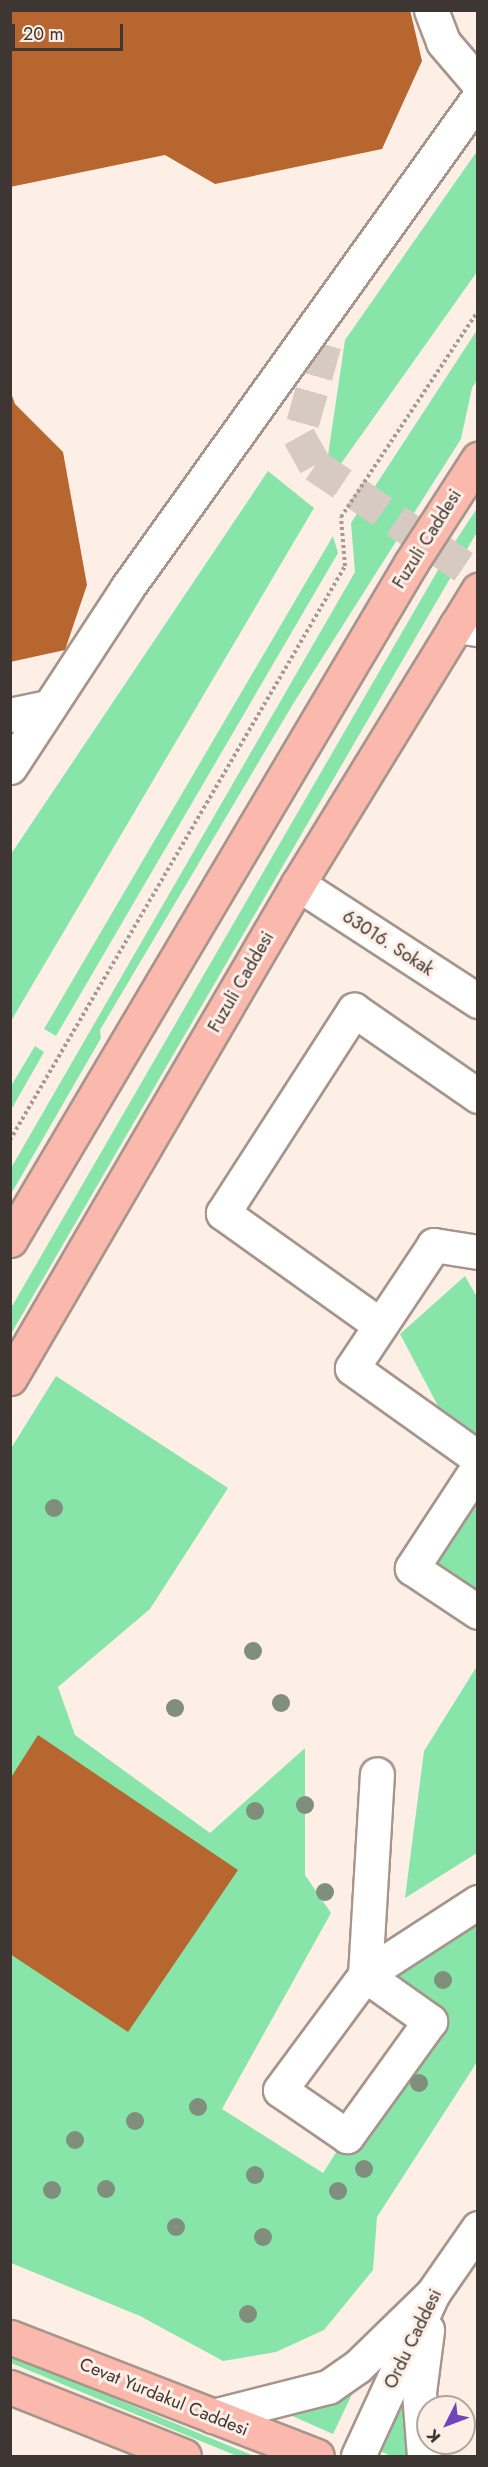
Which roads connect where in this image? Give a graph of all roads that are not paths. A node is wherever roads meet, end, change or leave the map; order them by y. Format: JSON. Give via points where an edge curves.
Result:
{"nodes":[{"id":1,"x":431,"y":10,"type":"edge"},
{"id":2,"x":477,"y":83,"type":"edge"},
{"id":3,"x":477,"y":98,"type":"edge"},
{"id":4,"x":362,"y":257,"type":"junction"},
{"id":5,"x":325,"y":344,"type":"tunnel mouth"},
{"id":6,"x":477,"y":459,"type":"edge"},
{"id":7,"x":477,"y":590,"type":"edge"},
{"id":8,"x":467,"y":628,"type":"edge"},
{"id":9,"x":49,"y":707,"type":"junction"},
{"id":10,"x":10,"y":715,"type":"edge"},
{"id":11,"x":10,"y":767,"type":"edge"},
{"id":12,"x":297,"y":884,"type":"junction"},
{"id":13,"x":477,"y":1001,"type":"edge"},
{"id":14,"x":477,"y":1096,"type":"edge"},
{"id":15,"x":10,"y":1240,"type":"edge"},
{"id":16,"x":477,"y":1252,"type":"edge"},
{"id":17,"x":380,"y":1325,"type":"junction"},
{"id":18,"x":10,"y":1378,"type":"edge"},
{"id":19,"x":477,"y":1458,"type":"edge"},
{"id":20,"x":477,"y":1467,"type":"edge"},
{"id":21,"x":477,"y":1612,"type":"edge"},
{"id":22,"x":377,"y":1774,"type":"dead end"},
{"id":23,"x":477,"y":1902,"type":"edge"},
{"id":24,"x":365,"y":1975,"type":"junction"},
{"id":25,"x":477,"y":2228,"type":"edge"},
{"id":26,"x":433,"y":2293,"type":"junction"},
{"id":27,"x":10,"y":2337,"type":"edge"},
{"id":28,"x":10,"y":2387,"type":"edge"},
{"id":29,"x":213,"y":2416,"type":"junction"},
{"id":30,"x":184,"y":2457,"type":"edge"},
{"id":31,"x":317,"y":2457,"type":"edge"},
{"id":32,"x":358,"y":2457,"type":"edge"},
{"id":33,"x":424,"y":2457,"type":"edge"}],
"edges":[{"from":1,"to":2,"type":"street","via":[[448,50]]},
{"from":3,"to":4,"type":"street"},
{"from":4,"to":5,"type":"street"},
{"from":4,"to":9,"type":"street","via":[[134,578]]},
{"from":6,"to":15,"type":"main road","name":"Fuzuli Caddesi","via":[[411,563]]},
{"from":7,"to":8,"type":"main road","name":"Fuzuli Caddesi"},
{"from":8,"to":12,"type":"main road","name":"Fuzuli Caddesi"},
{"from":9,"to":10,"type":"street"},
{"from":9,"to":11,"type":"street"},
{"from":12,"to":13,"type":"street","name":"63016. Sokak"},
{"from":12,"to":18,"type":"main road","name":"Fuzuli Caddesi"},
{"from":14,"to":17,"type":"street","via":[[354,1010],[223,1213]]},
{"from":16,"to":17,"type":"street","via":[[434,1245]]},
{"from":17,"to":19,"type":"street","via":[[352,1368]]},
{"from":20,"to":21,"type":"street","via":[[412,1568]]},
{"from":22,"to":24,"type":"street"},
{"from":23,"to":24,"type":"street"},
{"from":24,"to":24,"type":"street","via":[[430,2021],[347,2136],[280,2090]]},
{"from":25,"to":26,"type":"street","name":"Ordu Caddesi"},
{"from":26,"to":29,"type":"street","via":[[357,2367],[328,2387]]},
{"from":26,"to":32,"type":"street","name":"Ordu Caddesi"},
{"from":26,"to":33,"type":"street","via":[[419,2392]]},
{"from":27,"to":29,"type":"main road","name":"Cevat Yurdakul Caddesi"},
{"from":28,"to":30,"type":"main road"},
{"from":29,"to":31,"type":"main road","name":"Cevat Yurdakul Caddesi"}]}
